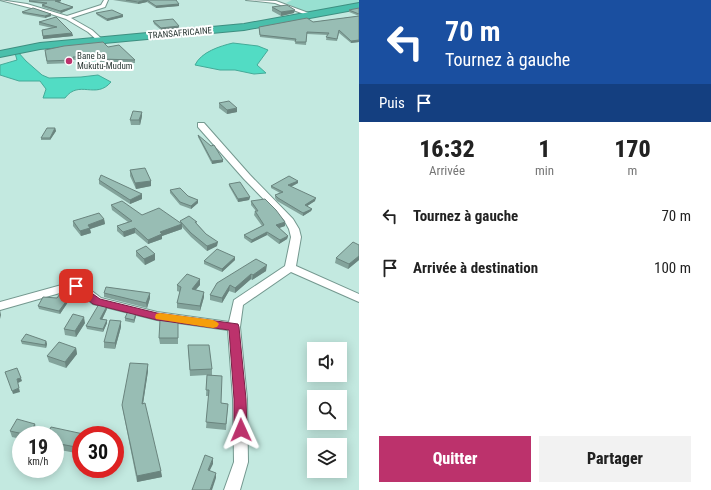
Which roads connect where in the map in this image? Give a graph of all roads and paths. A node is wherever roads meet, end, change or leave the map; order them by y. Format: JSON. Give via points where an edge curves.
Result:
{"nodes":[{"id":1,"x":1,"y":0,"type":"edge"},
{"id":2,"x":106,"y":0,"type":"edge"},
{"id":3,"x":248,"y":0,"type":"edge"},
{"id":4,"x":277,"y":1,"type":"edge"},
{"id":5,"x":359,"y":6,"type":"edge"},
{"id":6,"x":78,"y":14,"type":"junction"},
{"id":7,"x":311,"y":15,"type":"junction"},
{"id":8,"x":65,"y":18,"type":"junction"},
{"id":9,"x":79,"y":25,"type":"junction"},
{"id":10,"x":100,"y":40,"type":"junction"},
{"id":11,"x":0,"y":54,"type":"edge"},
{"id":12,"x":202,"y":125,"type":"dead end"},
{"id":13,"x":290,"y":268,"type":"junction"},
{"id":14,"x":359,"y":298,"type":"edge"},
{"id":15,"x":0,"y":306,"type":"edge"},
{"id":16,"x":234,"y":327,"type":"junction"},
{"id":17,"x":232,"y":490,"type":"edge"}],
"edges":[{"from":1,"to":8,"type":"street","via":[[38,7]]},
{"from":2,"to":6,"type":"street","via":[[103,6]]},
{"from":3,"to":4,"type":"street"},
{"from":4,"to":7,"type":"street"},
{"from":5,"to":7,"type":"highway","name":"TRANSAFRICAINE"},
{"from":6,"to":8,"type":"street"},
{"from":6,"to":9,"type":"street"},
{"from":7,"to":10,"type":"highway","name":"TRANSAFRICAINE","via":[[244,27]]},
{"from":8,"to":9,"type":"street"},
{"from":9,"to":10,"type":"street"},
{"from":10,"to":11,"type":"highway","name":"TRANSAFRICAINE","via":[[40,46]]},
{"from":12,"to":13,"type":"street","via":[[247,178],[288,219],[296,237]]},
{"from":13,"to":14,"type":"street"},
{"from":13,"to":16,"type":"street","via":[[238,303]]},
{"from":15,"to":16,"type":"street","via":[[76,286],[97,301],[157,316]]},
{"from":16,"to":17,"type":"street","via":[[240,399],[241,462]]}]}
